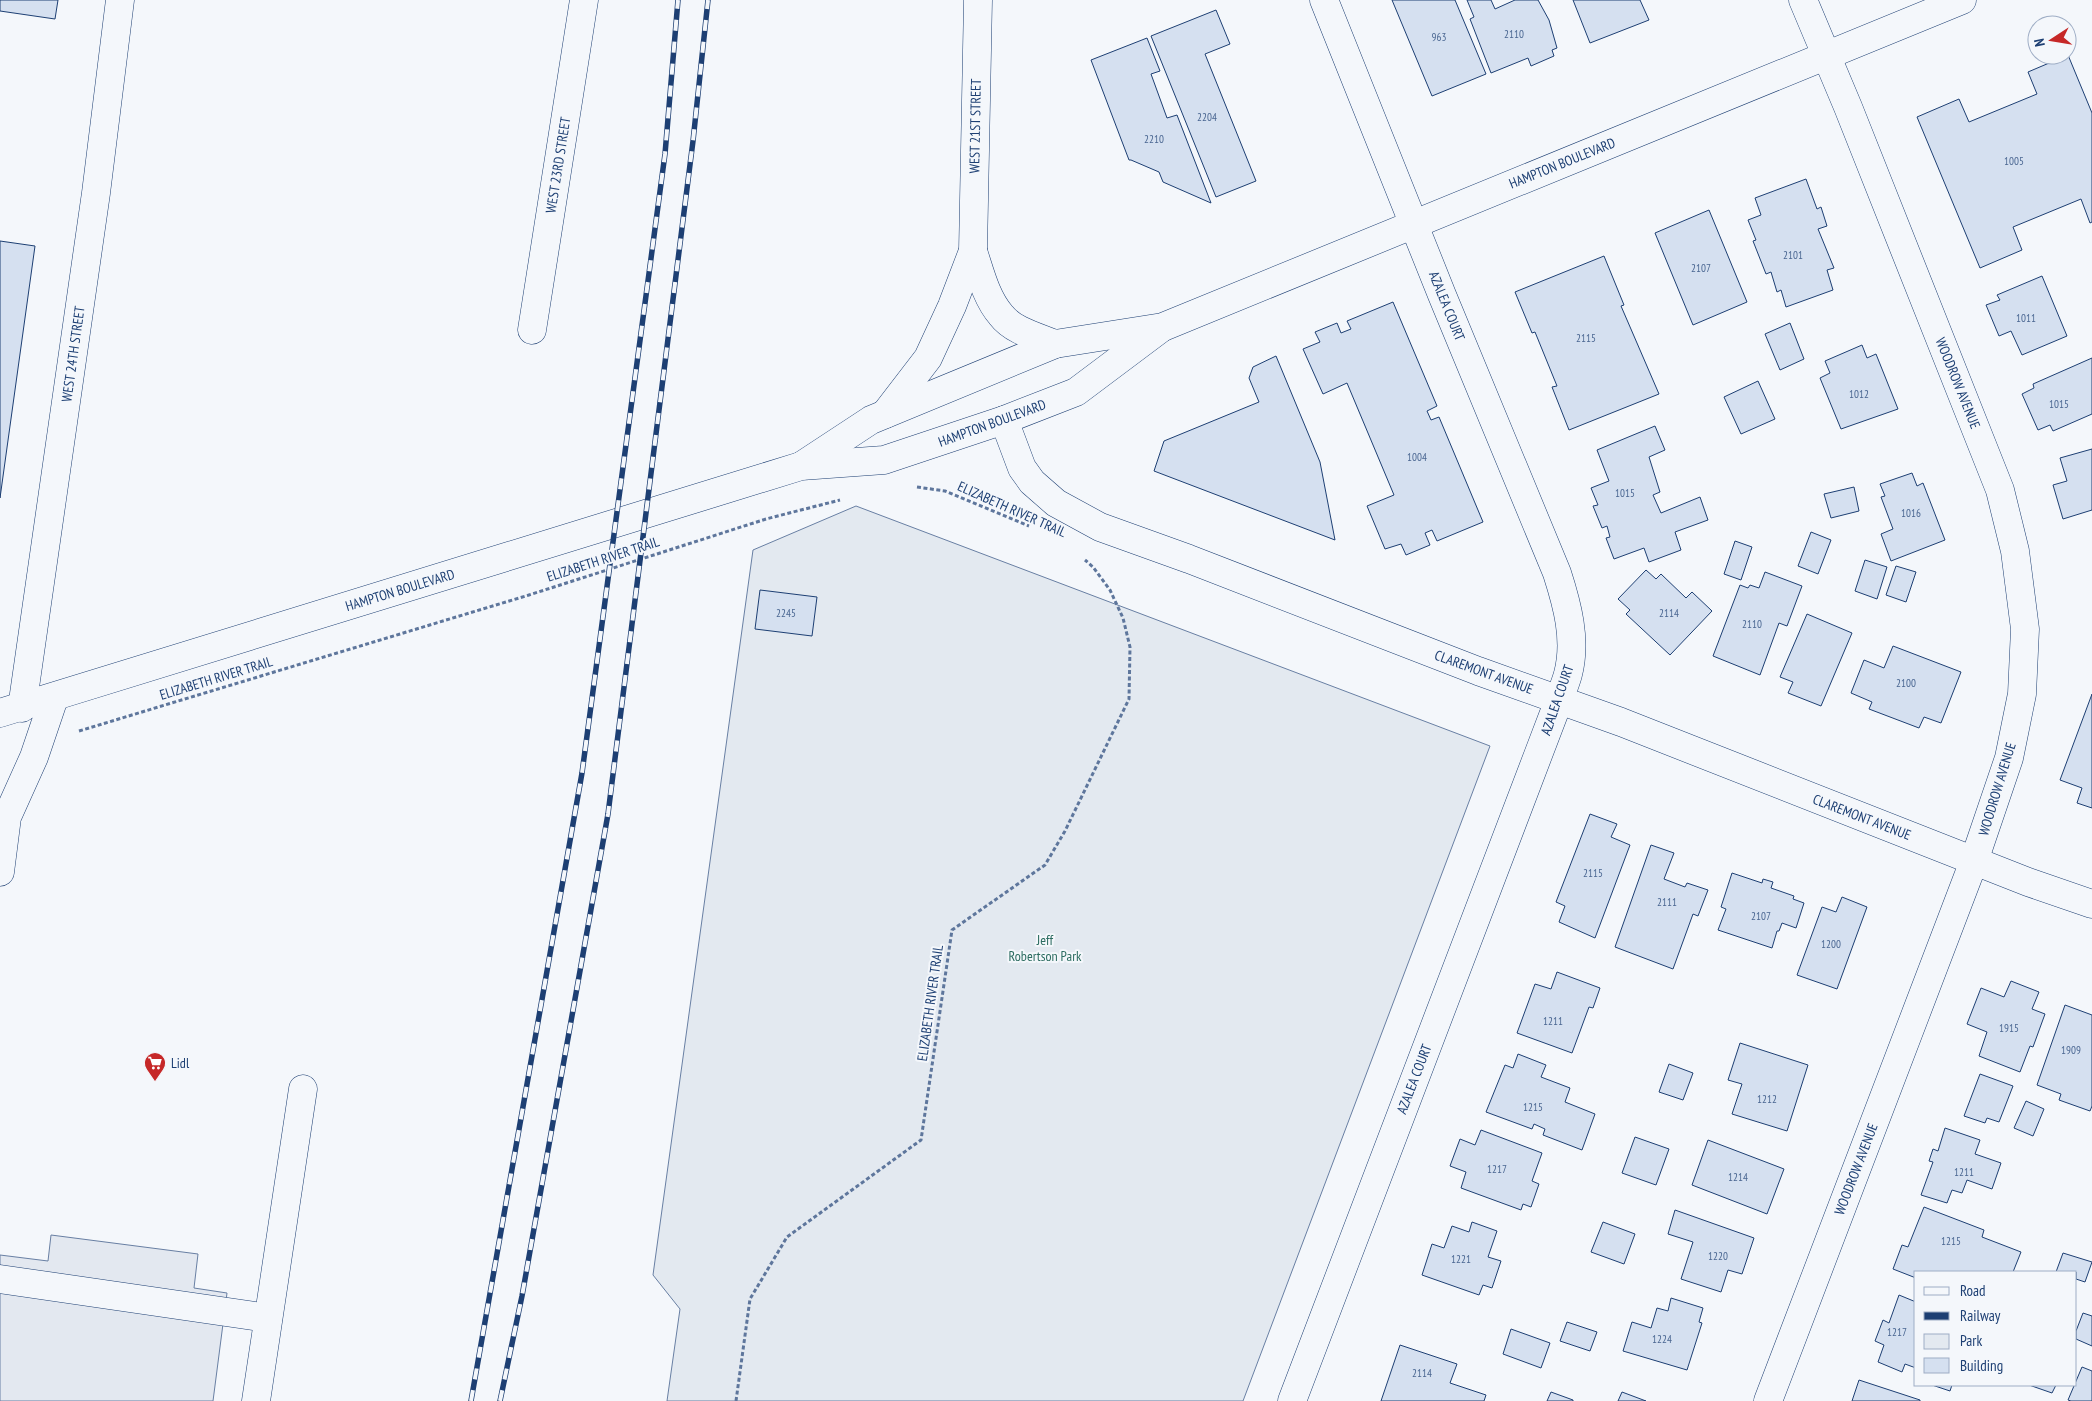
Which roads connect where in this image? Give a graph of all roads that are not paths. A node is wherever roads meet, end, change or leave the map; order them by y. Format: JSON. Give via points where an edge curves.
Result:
{"nodes":[{"id":1,"x":120,"y":0,"type":"edge"},
{"id":2,"x":584,"y":0,"type":"edge"},
{"id":3,"x":978,"y":0,"type":"edge"},
{"id":4,"x":1324,"y":0,"type":"edge"},
{"id":5,"x":1803,"y":0,"type":"edge"},
{"id":6,"x":1962,"y":0,"type":"edge"},
{"id":7,"x":1827,"y":55,"type":"junction"},
{"id":8,"x":1413,"y":224,"type":"junction"},
{"id":9,"x":973,"y":251,"type":"junction"},
{"id":10,"x":1163,"y":327,"type":"junction"},
{"id":11,"x":532,"y":330,"type":"dead end"},
{"id":12,"x":1056,"y":344,"type":"junction"},
{"id":13,"x":885,"y":414,"type":"junction"},
{"id":14,"x":1004,"y":420,"type":"junction"},
{"id":15,"x":800,"y":466,"type":"junction"},
{"id":16,"x":54,"y":698,"type":"junction"},
{"id":17,"x":1559,"y":700,"type":"junction"},
{"id":18,"x":11,"y":710,"type":"edge"},
{"id":19,"x":4,"y":810,"type":"edge"},
{"id":20,"x":1974,"y":861,"type":"junction"},
{"id":21,"x":0,"y":872,"type":"edge"},
{"id":22,"x":2092,"y":904,"type":"edge"},
{"id":23,"x":303,"y":1089,"type":"dead end"},
{"id":24,"x":0,"y":1279,"type":"edge"},
{"id":25,"x":268,"y":1318,"type":"junction"},
{"id":26,"x":256,"y":1401,"type":"edge"},
{"id":27,"x":1292,"y":1401,"type":"edge"},
{"id":28,"x":1768,"y":1401,"type":"edge"}],
"edges":[{"from":1,"to":18,"type":"street","name":"WEST 24TH STREET","via":[[96,193]]},
{"from":2,"to":11,"type":"street","name":"WEST 23RD STREET"},
{"from":3,"to":9,"type":"street","name":"WEST 21ST STREET"},
{"from":4,"to":8,"type":"street","name":"AZALEA COURT"},
{"from":5,"to":7,"type":"street","name":"WOODROW AVENUE"},
{"from":6,"to":7,"type":"street","name":"HAMPTON BOULEVARD"},
{"from":7,"to":8,"type":"street","name":"HAMPTON BOULEVARD"},
{"from":7,"to":20,"type":"street","name":"WOODROW AVENUE","via":[[2000,490],[2015,551],[2025,629],[2022,694],[2009,758]]},
{"from":8,"to":10,"type":"street","name":"HAMPTON BOULEVARD"},
{"from":8,"to":17,"type":"street","name":"AZALEA COURT","via":[[1563,590],[1572,653]]},
{"from":9,"to":12,"type":"street","name":"WEST 21ST STREET","via":[[990,298],[1001,316],[1020,330]]},
{"from":9,"to":13,"type":"street","name":"WEST 21ST STREET","via":[[928,358]]},
{"from":10,"to":12,"type":"street","name":"HAMPTON BOULEVARD"},
{"from":10,"to":14,"type":"street","name":"HAMPTON BOULEVARD","via":[[1076,392]]},
{"from":12,"to":13,"type":"street","name":"HAMPTON BOULEVARD"},
{"from":13,"to":15,"type":"street","name":"HAMPTON BOULEVARD"},
{"from":14,"to":15,"type":"street","name":"HAMPTON BOULEVARD","via":[[884,460]]},
{"from":14,"to":17,"type":"street","name":"CLAREMONT AVENUE","via":[[1022,468],[1032,482],[1056,503],[1100,527]]},
{"from":15,"to":16,"type":"street","name":"HAMPTON BOULEVARD"},
{"from":16,"to":18,"type":"street","name":"HAMPTON BOULEVARD"},
{"from":16,"to":19,"type":"street","via":[[34,757]]},
{"from":17,"to":20,"type":"street","name":"CLAREMONT AVENUE"},
{"from":17,"to":27,"type":"street","name":"AZALEA COURT"},
{"from":19,"to":21,"type":"street"},
{"from":20,"to":22,"type":"street","name":"CLAREMONT AVENUE"},
{"from":20,"to":28,"type":"street","name":"WOODROW AVENUE"},
{"from":23,"to":25,"type":"street"},
{"from":24,"to":25,"type":"street"},
{"from":25,"to":26,"type":"street"}]}
